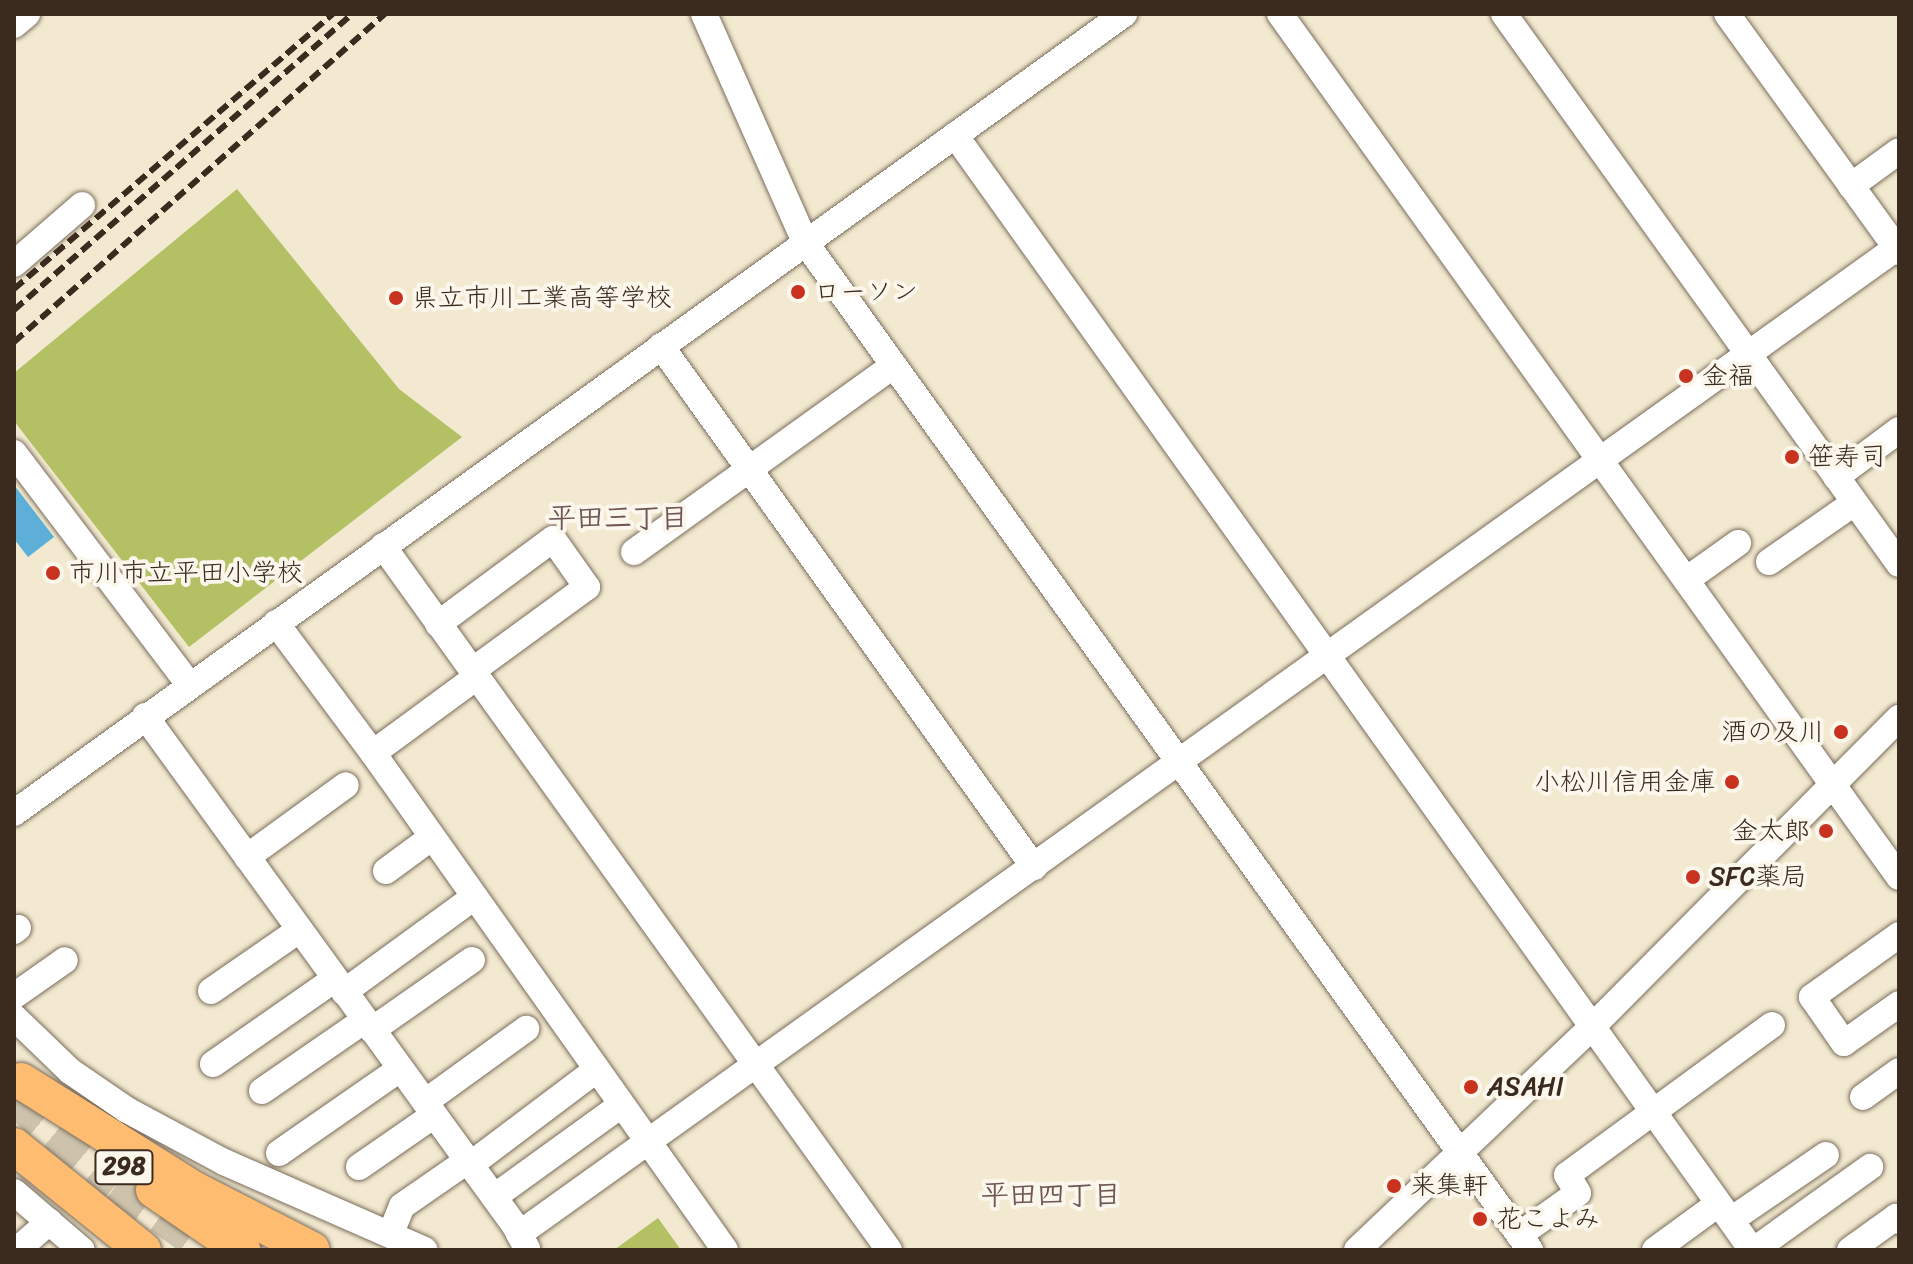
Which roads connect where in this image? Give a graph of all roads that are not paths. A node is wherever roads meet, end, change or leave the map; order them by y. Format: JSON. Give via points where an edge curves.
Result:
{"nodes":[{"id":1,"x":27,"y":14,"type":"edge"},
{"id":2,"x":704,"y":14,"type":"edge"},
{"id":3,"x":1124,"y":14,"type":"edge"},
{"id":4,"x":1280,"y":14,"type":"edge"},
{"id":5,"x":1504,"y":14,"type":"edge"},
{"id":6,"x":1727,"y":14,"type":"edge"},
{"id":7,"x":14,"y":25,"type":"edge"},
{"id":8,"x":955,"y":135,"type":"junction"},
{"id":9,"x":1899,"y":151,"type":"edge"},
{"id":10,"x":1851,"y":186,"type":"junction"},
{"id":11,"x":82,"y":205,"type":"dead end"},
{"id":12,"x":805,"y":242,"type":"junction"},
{"id":13,"x":1898,"y":248,"type":"edge"},
{"id":14,"x":14,"y":264,"type":"edge"},
{"id":15,"x":661,"y":346,"type":"junction"},
{"id":16,"x":1747,"y":355,"type":"junction"},
{"id":17,"x":893,"y":366,"type":"junction"},
{"id":18,"x":1899,"y":430,"type":"edge"},
{"id":19,"x":14,"y":453,"type":"edge"},
{"id":20,"x":1599,"y":460,"type":"junction"},
{"id":21,"x":751,"y":471,"type":"junction"},
{"id":22,"x":1836,"y":477,"type":"junction"},
{"id":23,"x":1854,"y":503,"type":"junction"},
{"id":24,"x":1738,"y":543,"type":"dead end"},
{"id":25,"x":383,"y":546,"type":"junction"},
{"id":26,"x":634,"y":552,"type":"dead end"},
{"id":27,"x":1769,"y":562,"type":"dead end"},
{"id":28,"x":1899,"y":564,"type":"edge"},
{"id":29,"x":1686,"y":580,"type":"junction"},
{"id":30,"x":276,"y":623,"type":"junction"},
{"id":31,"x":438,"y":624,"type":"junction"},
{"id":32,"x":1327,"y":656,"type":"junction"},
{"id":33,"x":474,"y":675,"type":"junction"},
{"id":34,"x":189,"y":684,"type":"junction"},
{"id":35,"x":145,"y":716,"type":"junction"},
{"id":36,"x":1899,"y":718,"type":"edge"},
{"id":37,"x":373,"y":753,"type":"junction"},
{"id":38,"x":1180,"y":763,"type":"junction"},
{"id":39,"x":346,"y":785,"type":"dead end"},
{"id":40,"x":1832,"y":785,"type":"junction"},
{"id":41,"x":14,"y":813,"type":"edge"},
{"id":42,"x":431,"y":838,"type":"junction"},
{"id":43,"x":247,"y":857,"type":"junction"},
{"id":44,"x":1034,"y":867,"type":"junction"},
{"id":45,"x":386,"y":871,"type":"dead end"},
{"id":46,"x":1899,"y":877,"type":"edge"},
{"id":47,"x":473,"y":898,"type":"junction"},
{"id":48,"x":299,"y":930,"type":"junction"},
{"id":49,"x":1899,"y":935,"type":"edge"},
{"id":50,"x":65,"y":960,"type":"dead end"},
{"id":51,"x":472,"y":960,"type":"dead end"},
{"id":52,"x":340,"y":985,"type":"junction"},
{"id":53,"x":211,"y":991,"type":"dead end"},
{"id":54,"x":14,"y":996,"type":"edge"},
{"id":55,"x":1899,"y":1004,"type":"edge"},
{"id":56,"x":14,"y":1017,"type":"edge"},
{"id":57,"x":368,"y":1025,"type":"junction"},
{"id":58,"x":1772,"y":1025,"type":"dead end"},
{"id":59,"x":1592,"y":1027,"type":"junction"},
{"id":60,"x":526,"y":1029,"type":"dead end"},
{"id":61,"x":213,"y":1064,"type":"dead end"},
{"id":62,"x":756,"y":1066,"type":"junction"},
{"id":63,"x":400,"y":1069,"type":"junction"},
{"id":64,"x":596,"y":1070,"type":"junction"},
{"id":65,"x":1899,"y":1071,"type":"edge"},
{"id":66,"x":17,"y":1077,"type":"edge"},
{"id":67,"x":262,"y":1091,"type":"dead end"},
{"id":68,"x":1863,"y":1097,"type":"dead end"},
{"id":69,"x":621,"y":1105,"type":"junction"},
{"id":70,"x":429,"y":1108,"type":"junction"},
{"id":71,"x":1651,"y":1112,"type":"junction"},
{"id":72,"x":648,"y":1143,"type":"junction"},
{"id":73,"x":14,"y":1146,"type":"edge"},
{"id":74,"x":1459,"y":1152,"type":"junction"},
{"id":75,"x":279,"y":1153,"type":"dead end"},
{"id":76,"x":1826,"y":1155,"type":"dead end"},
{"id":77,"x":469,"y":1163,"type":"junction"},
{"id":78,"x":359,"y":1167,"type":"dead end"},
{"id":79,"x":1870,"y":1167,"type":"dead end"},
{"id":80,"x":14,"y":1192,"type":"edge"},
{"id":81,"x":494,"y":1197,"type":"junction"},
{"id":82,"x":1724,"y":1212,"type":"junction"},
{"id":83,"x":1899,"y":1221,"type":"edge"},
{"id":84,"x":49,"y":1222,"type":"junction"},
{"id":85,"x":391,"y":1233,"type":"junction"},
{"id":86,"x":1525,"y":1242,"type":"edge"},
{"id":87,"x":517,"y":1243,"type":"edge"},
{"id":88,"x":17,"y":1250,"type":"edge"},
{"id":89,"x":82,"y":1250,"type":"edge"},
{"id":90,"x":143,"y":1250,"type":"edge"},
{"id":91,"x":242,"y":1250,"type":"edge"},
{"id":92,"x":312,"y":1250,"type":"edge"},
{"id":93,"x":424,"y":1250,"type":"edge"},
{"id":94,"x":725,"y":1250,"type":"edge"},
{"id":95,"x":889,"y":1250,"type":"edge"},
{"id":96,"x":1357,"y":1250,"type":"edge"},
{"id":97,"x":1655,"y":1250,"type":"edge"},
{"id":98,"x":1753,"y":1250,"type":"edge"},
{"id":99,"x":1850,"y":1250,"type":"edge"}],
"edges":[{"from":1,"to":7,"type":"street"},
{"from":2,"to":12,"type":"street"},
{"from":3,"to":8,"type":"street"},
{"from":4,"to":20,"type":"street"},
{"from":5,"to":16,"type":"street"},
{"from":6,"to":10,"type":"street"},
{"from":8,"to":12,"type":"street"},
{"from":8,"to":32,"type":"street"},
{"from":9,"to":10,"type":"street"},
{"from":10,"to":13,"type":"street"},
{"from":11,"to":14,"type":"street"},
{"from":12,"to":15,"type":"street"},
{"from":12,"to":17,"type":"street"},
{"from":13,"to":16,"type":"street"},
{"from":15,"to":21,"type":"street"},
{"from":15,"to":25,"type":"street"},
{"from":16,"to":20,"type":"street"},
{"from":16,"to":22,"type":"street"},
{"from":17,"to":21,"type":"street"},
{"from":17,"to":38,"type":"street"},
{"from":18,"to":22,"type":"street"},
{"from":19,"to":34,"type":"street"},
{"from":20,"to":29,"type":"street"},
{"from":20,"to":32,"type":"street"},
{"from":21,"to":26,"type":"street"},
{"from":21,"to":44,"type":"street"},
{"from":22,"to":23,"type":"street"},
{"from":23,"to":27,"type":"street"},
{"from":23,"to":28,"type":"street"},
{"from":24,"to":29,"type":"street"},
{"from":25,"to":30,"type":"street"},
{"from":25,"to":31,"type":"street"},
{"from":29,"to":40,"type":"street"},
{"from":30,"to":34,"type":"street"},
{"from":30,"to":37,"type":"street"},
{"from":31,"to":33,"type":"street"},
{"from":31,"to":33,"type":"street","via":[[553,539],[587,587]]},
{"from":32,"to":38,"type":"street"},
{"from":32,"to":59,"type":"street"},
{"from":33,"to":37,"type":"street"},
{"from":33,"to":62,"type":"street"},
{"from":34,"to":35,"type":"street"},
{"from":35,"to":41,"type":"street"},
{"from":35,"to":43,"type":"street"},
{"from":36,"to":40,"type":"street"},
{"from":37,"to":42,"type":"street"},
{"from":38,"to":44,"type":"street"},
{"from":38,"to":74,"type":"street"},
{"from":39,"to":43,"type":"street"},
{"from":40,"to":46,"type":"street"},
{"from":40,"to":59,"type":"street"},
{"from":42,"to":45,"type":"street"},
{"from":42,"to":47,"type":"street"},
{"from":43,"to":48,"type":"street"},
{"from":44,"to":62,"type":"street"},
{"from":47,"to":52,"type":"street"},
{"from":47,"to":64,"type":"street"},
{"from":48,"to":52,"type":"street"},
{"from":48,"to":53,"type":"street"},
{"from":49,"to":55,"type":"street","via":[[1812,997],[1844,1043]]},
{"from":50,"to":54,"type":"street"},
{"from":51,"to":57,"type":"street"},
{"from":52,"to":57,"type":"street"},
{"from":52,"to":61,"type":"street"},
{"from":56,"to":85,"type":"street","via":[[70,1071],[127,1110],[224,1162]]},
{"from":57,"to":63,"type":"street"},
{"from":57,"to":67,"type":"street"},
{"from":58,"to":71,"type":"street"},
{"from":59,"to":71,"type":"street"},
{"from":59,"to":74,"type":"street"},
{"from":60,"to":70,"type":"street"},
{"from":62,"to":72,"type":"street"},
{"from":62,"to":95,"type":"street"},
{"from":63,"to":70,"type":"street"},
{"from":63,"to":75,"type":"street"},
{"from":64,"to":69,"type":"street"},
{"from":64,"to":77,"type":"street"},
{"from":65,"to":68,"type":"street"},
{"from":66,"to":91,"type":"highway","number":"298","via":[[128,1170]]},
{"from":66,"to":92,"type":"highway","via":[[195,1190]]},
{"from":69,"to":72,"type":"street"},
{"from":69,"to":81,"type":"street"},
{"from":70,"to":77,"type":"street"},
{"from":70,"to":78,"type":"street"},
{"from":71,"to":82,"type":"street"},
{"from":71,"to":86,"type":"street","via":[[1567,1175],[1578,1193]]},
{"from":72,"to":87,"type":"street"},
{"from":72,"to":94,"type":"street"},
{"from":73,"to":90,"type":"highway","number":"298"},
{"from":74,"to":86,"type":"street"},
{"from":74,"to":96,"type":"street"},
{"from":76,"to":82,"type":"street"},
{"from":77,"to":81,"type":"street"},
{"from":77,"to":85,"type":"street","via":[[402,1206]]},
{"from":79,"to":98,"type":"street"},
{"from":80,"to":84,"type":"street"},
{"from":81,"to":87,"type":"street"},
{"from":82,"to":97,"type":"street"},
{"from":82,"to":98,"type":"street"},
{"from":83,"to":99,"type":"street","via":[[1896,1217]]},
{"from":84,"to":88,"type":"street"},
{"from":84,"to":89,"type":"street"},
{"from":85,"to":93,"type":"street"}]}
